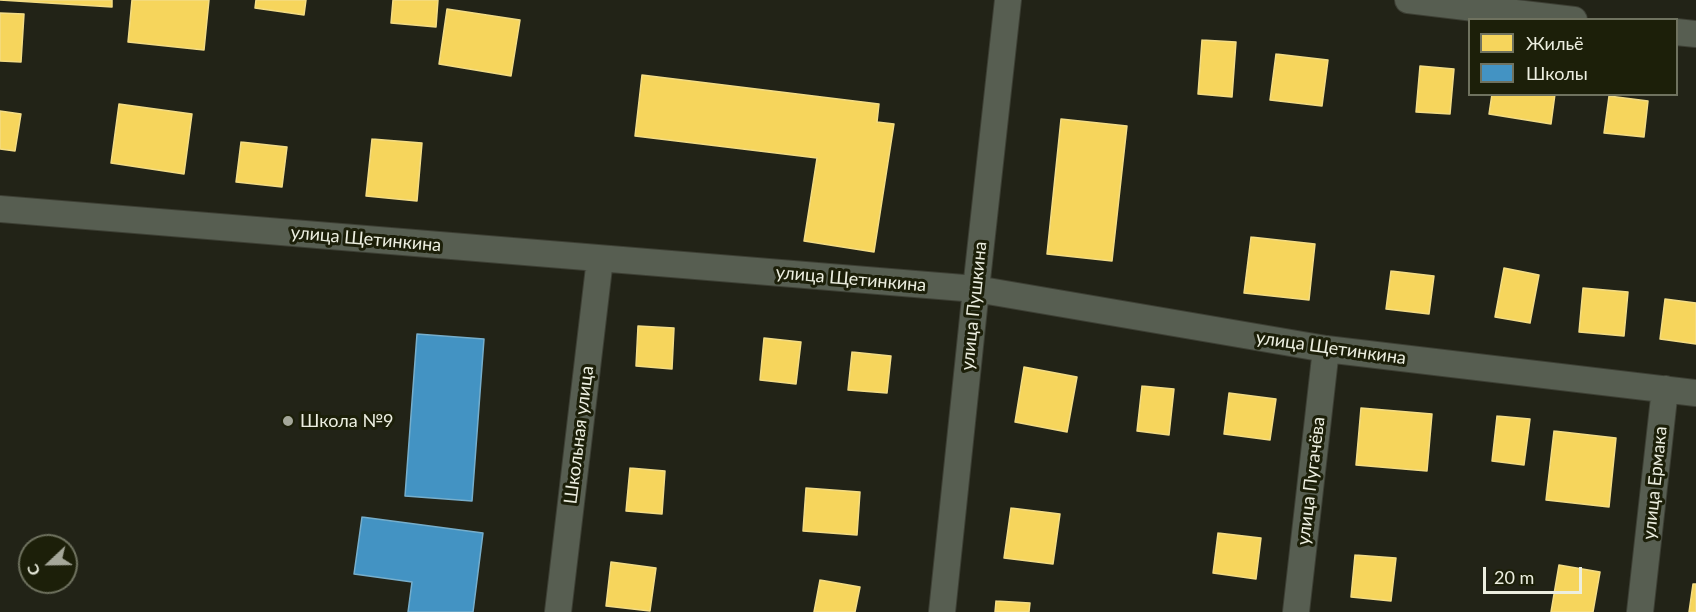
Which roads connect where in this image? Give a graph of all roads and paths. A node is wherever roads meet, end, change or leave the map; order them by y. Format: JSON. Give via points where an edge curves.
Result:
{"nodes":[{"id":1,"x":1008,"y":0,"type":"edge"},
{"id":2,"x":1408,"y":0,"type":"edge"},
{"id":3,"x":1557,"y":18,"type":"edge"},
{"id":4,"x":1678,"y":32,"type":"edge"},
{"id":5,"x":1696,"y":34,"type":"edge"},
{"id":6,"x":0,"y":209,"type":"edge"},
{"id":7,"x":600,"y":259,"type":"junction"},
{"id":8,"x":976,"y":289,"type":"junction"},
{"id":9,"x":1326,"y":349,"type":"junction"},
{"id":10,"x":1665,"y":389,"type":"junction"},
{"id":11,"x":1696,"y":393,"type":"edge"},
{"id":12,"x":558,"y":612,"type":"edge"},
{"id":13,"x":942,"y":612,"type":"edge"},
{"id":14,"x":1296,"y":612,"type":"edge"},
{"id":15,"x":1640,"y":612,"type":"edge"}],
"edges":[{"from":1,"to":8,"type":"street","name":"улица Пушкина"},
{"from":2,"to":3,"type":"street"},
{"from":4,"to":5,"type":"street"},
{"from":6,"to":7,"type":"street","name":"улица Щетинкина"},
{"from":7,"to":8,"type":"street","name":"улица Щетинкина"},
{"from":7,"to":12,"type":"street","name":"Школьная улица"},
{"from":8,"to":9,"type":"street","name":"улица Щетинкина"},
{"from":8,"to":13,"type":"street","name":"улица Пушкина"},
{"from":9,"to":10,"type":"street","name":"улица Щетинкина"},
{"from":9,"to":14,"type":"street","name":"улица Пугачёва"},
{"from":10,"to":11,"type":"street","name":"улица Щетинкина"},
{"from":10,"to":15,"type":"street","name":"улица Ермака"}]}
